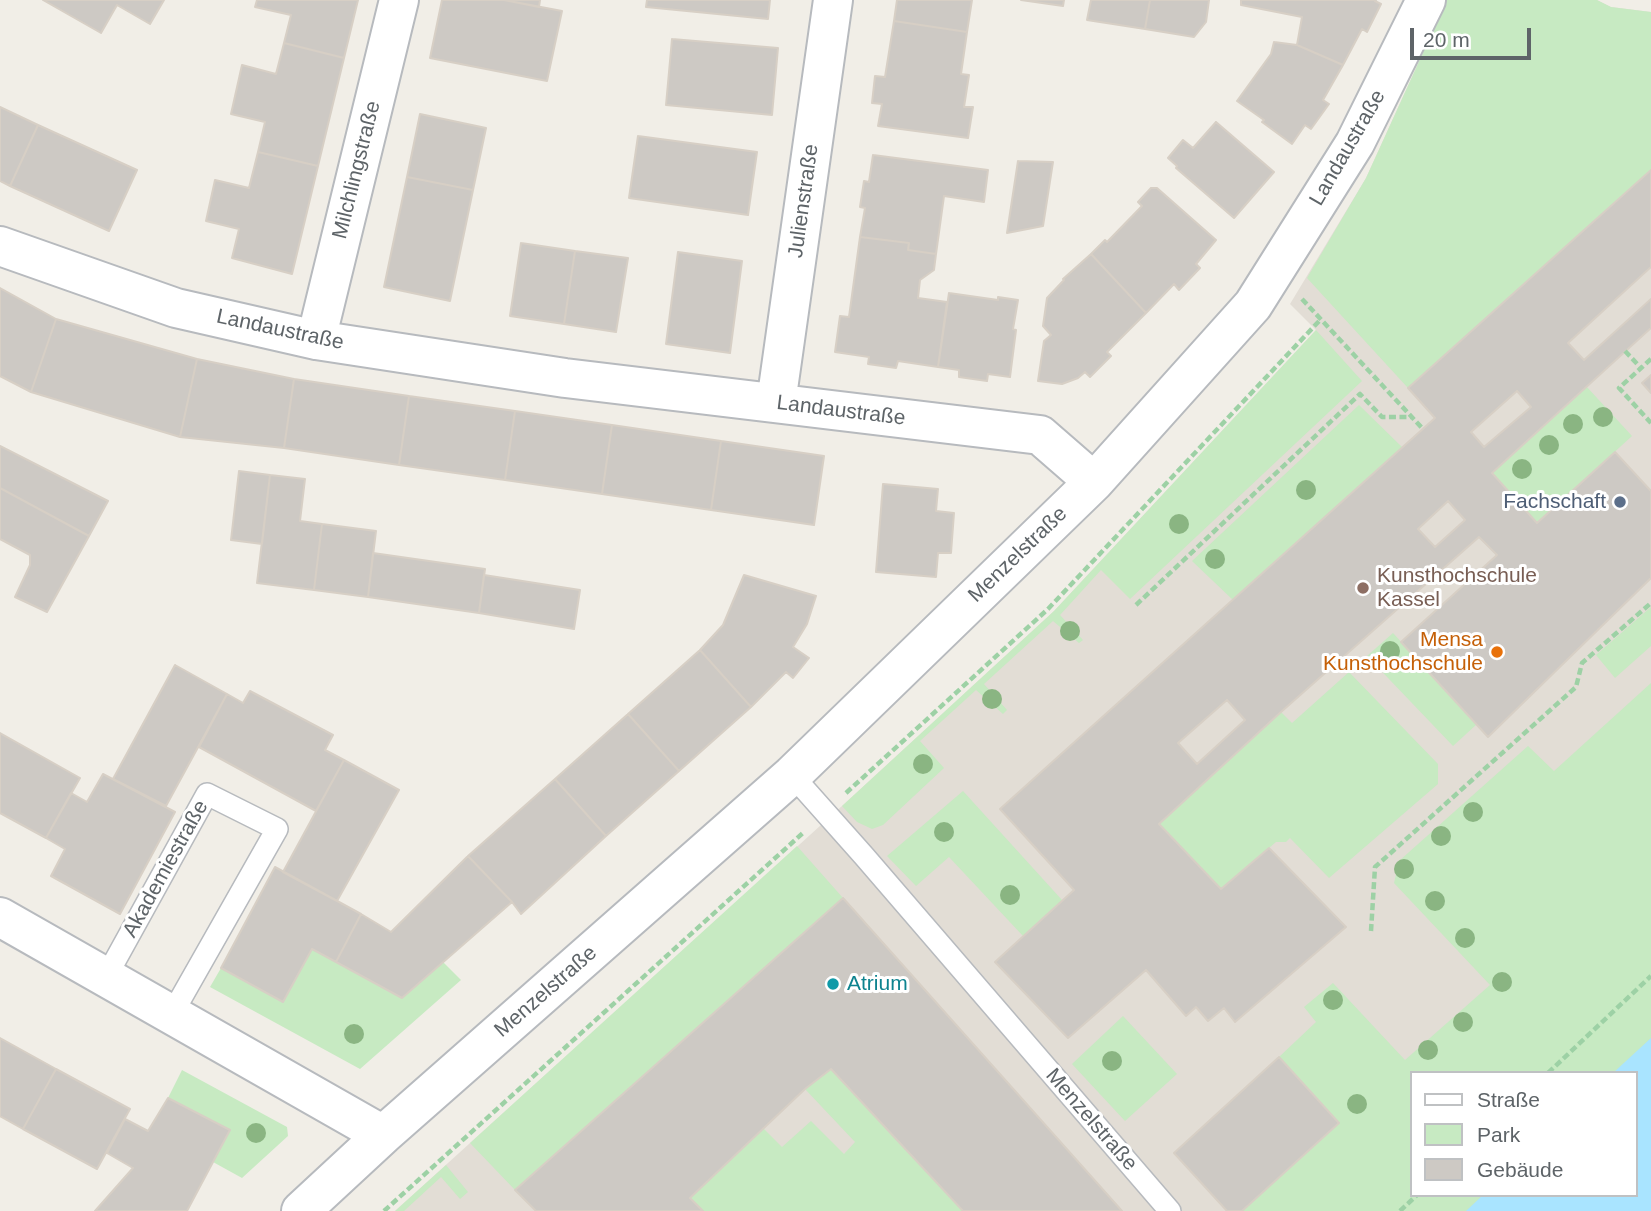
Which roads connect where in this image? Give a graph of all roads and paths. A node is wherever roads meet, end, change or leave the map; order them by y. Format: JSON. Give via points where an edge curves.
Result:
{"nodes":[{"id":1,"x":399,"y":0,"type":"edge"},
{"id":2,"x":833,"y":0,"type":"edge"},
{"id":3,"x":1426,"y":0,"type":"edge"},
{"id":4,"x":0,"y":246,"type":"edge"},
{"id":5,"x":316,"y":340,"type":"junction"},
{"id":6,"x":1625,"y":351,"type":"dead end"},
{"id":7,"x":1651,"y":359,"type":"edge"},
{"id":8,"x":1641,"y":369,"type":"junction"},
{"id":9,"x":776,"y":402,"type":"junction"},
{"id":10,"x":1412,"y":416,"type":"junction"},
{"id":11,"x":1651,"y":423,"type":"edge"},
{"id":12,"x":1423,"y":429,"type":"dead end"},
{"id":13,"x":1094,"y":482,"type":"junction"},
{"id":14,"x":1651,"y":603,"type":"edge"},
{"id":15,"x":1136,"y":605,"type":"dead end"},
{"id":16,"x":792,"y":775,"type":"junction"},
{"id":17,"x":825,"y":812,"type":"junction"},
{"id":18,"x":0,"y":917,"type":"edge"},
{"id":19,"x":1371,"y":931,"type":"dead end"},
{"id":20,"x":1651,"y":976,"type":"edge"},
{"id":21,"x":106,"y":977,"type":"junction"},
{"id":22,"x":172,"y":1014,"type":"junction"},
{"id":23,"x":1550,"y":1071,"type":"edge"},
{"id":24,"x":383,"y":1135,"type":"junction"},
{"id":25,"x":1415,"y":1197,"type":"edge"},
{"id":26,"x":301,"y":1211,"type":"edge"},
{"id":27,"x":384,"y":1211,"type":"edge"},
{"id":28,"x":1170,"y":1211,"type":"edge"},
{"id":29,"x":1400,"y":1211,"type":"edge"}],
"edges":[{"from":1,"to":5,"type":"street","name":"Milchlingstraße"},
{"from":2,"to":9,"type":"street","name":"Julienstraße"},
{"from":3,"to":13,"type":"street","name":"Landaustraße","via":[[1355,143],[1253,305]]},
{"from":4,"to":5,"type":"street","name":"Landaustraße","via":[[176,308]]},
{"from":5,"to":9,"type":"street","name":"Landaustraße","via":[[565,378]]},
{"from":6,"to":8,"type":"path"},
{"from":7,"to":8,"type":"path"},
{"from":8,"to":11,"type":"path","via":[[1619,388]]},
{"from":9,"to":13,"type":"street","name":"Landaustraße","via":[[1040,435]]},
{"from":10,"to":12,"type":"path"},
{"from":10,"to":15,"type":"path","via":[[1382,416],[1360,394]]},
{"from":10,"to":17,"type":"path","via":[[1321,319],[1048,609]]},
{"from":13,"to":16,"type":"street","name":"Menzelstraße"},
{"from":14,"to":19,"type":"path","via":[[1582,663],[1576,687],[1375,867]]},
{"from":16,"to":17,"type":"lane","name":"Menzelstraße"},
{"from":16,"to":24,"type":"street","name":"Menzelstraße"},
{"from":17,"to":27,"type":"path"},
{"from":17,"to":28,"type":"lane","name":"Menzelstraße"},
{"from":18,"to":21,"type":"street"},
{"from":20,"to":23,"type":"path"},
{"from":21,"to":22,"type":"street"},
{"from":21,"to":22,"type":"lane","name":"Akademiestraße","via":[[207,794],[277,829]]},
{"from":22,"to":24,"type":"street"},
{"from":24,"to":26,"type":"street","name":"Menzelstraße"},
{"from":25,"to":29,"type":"path"}]}
